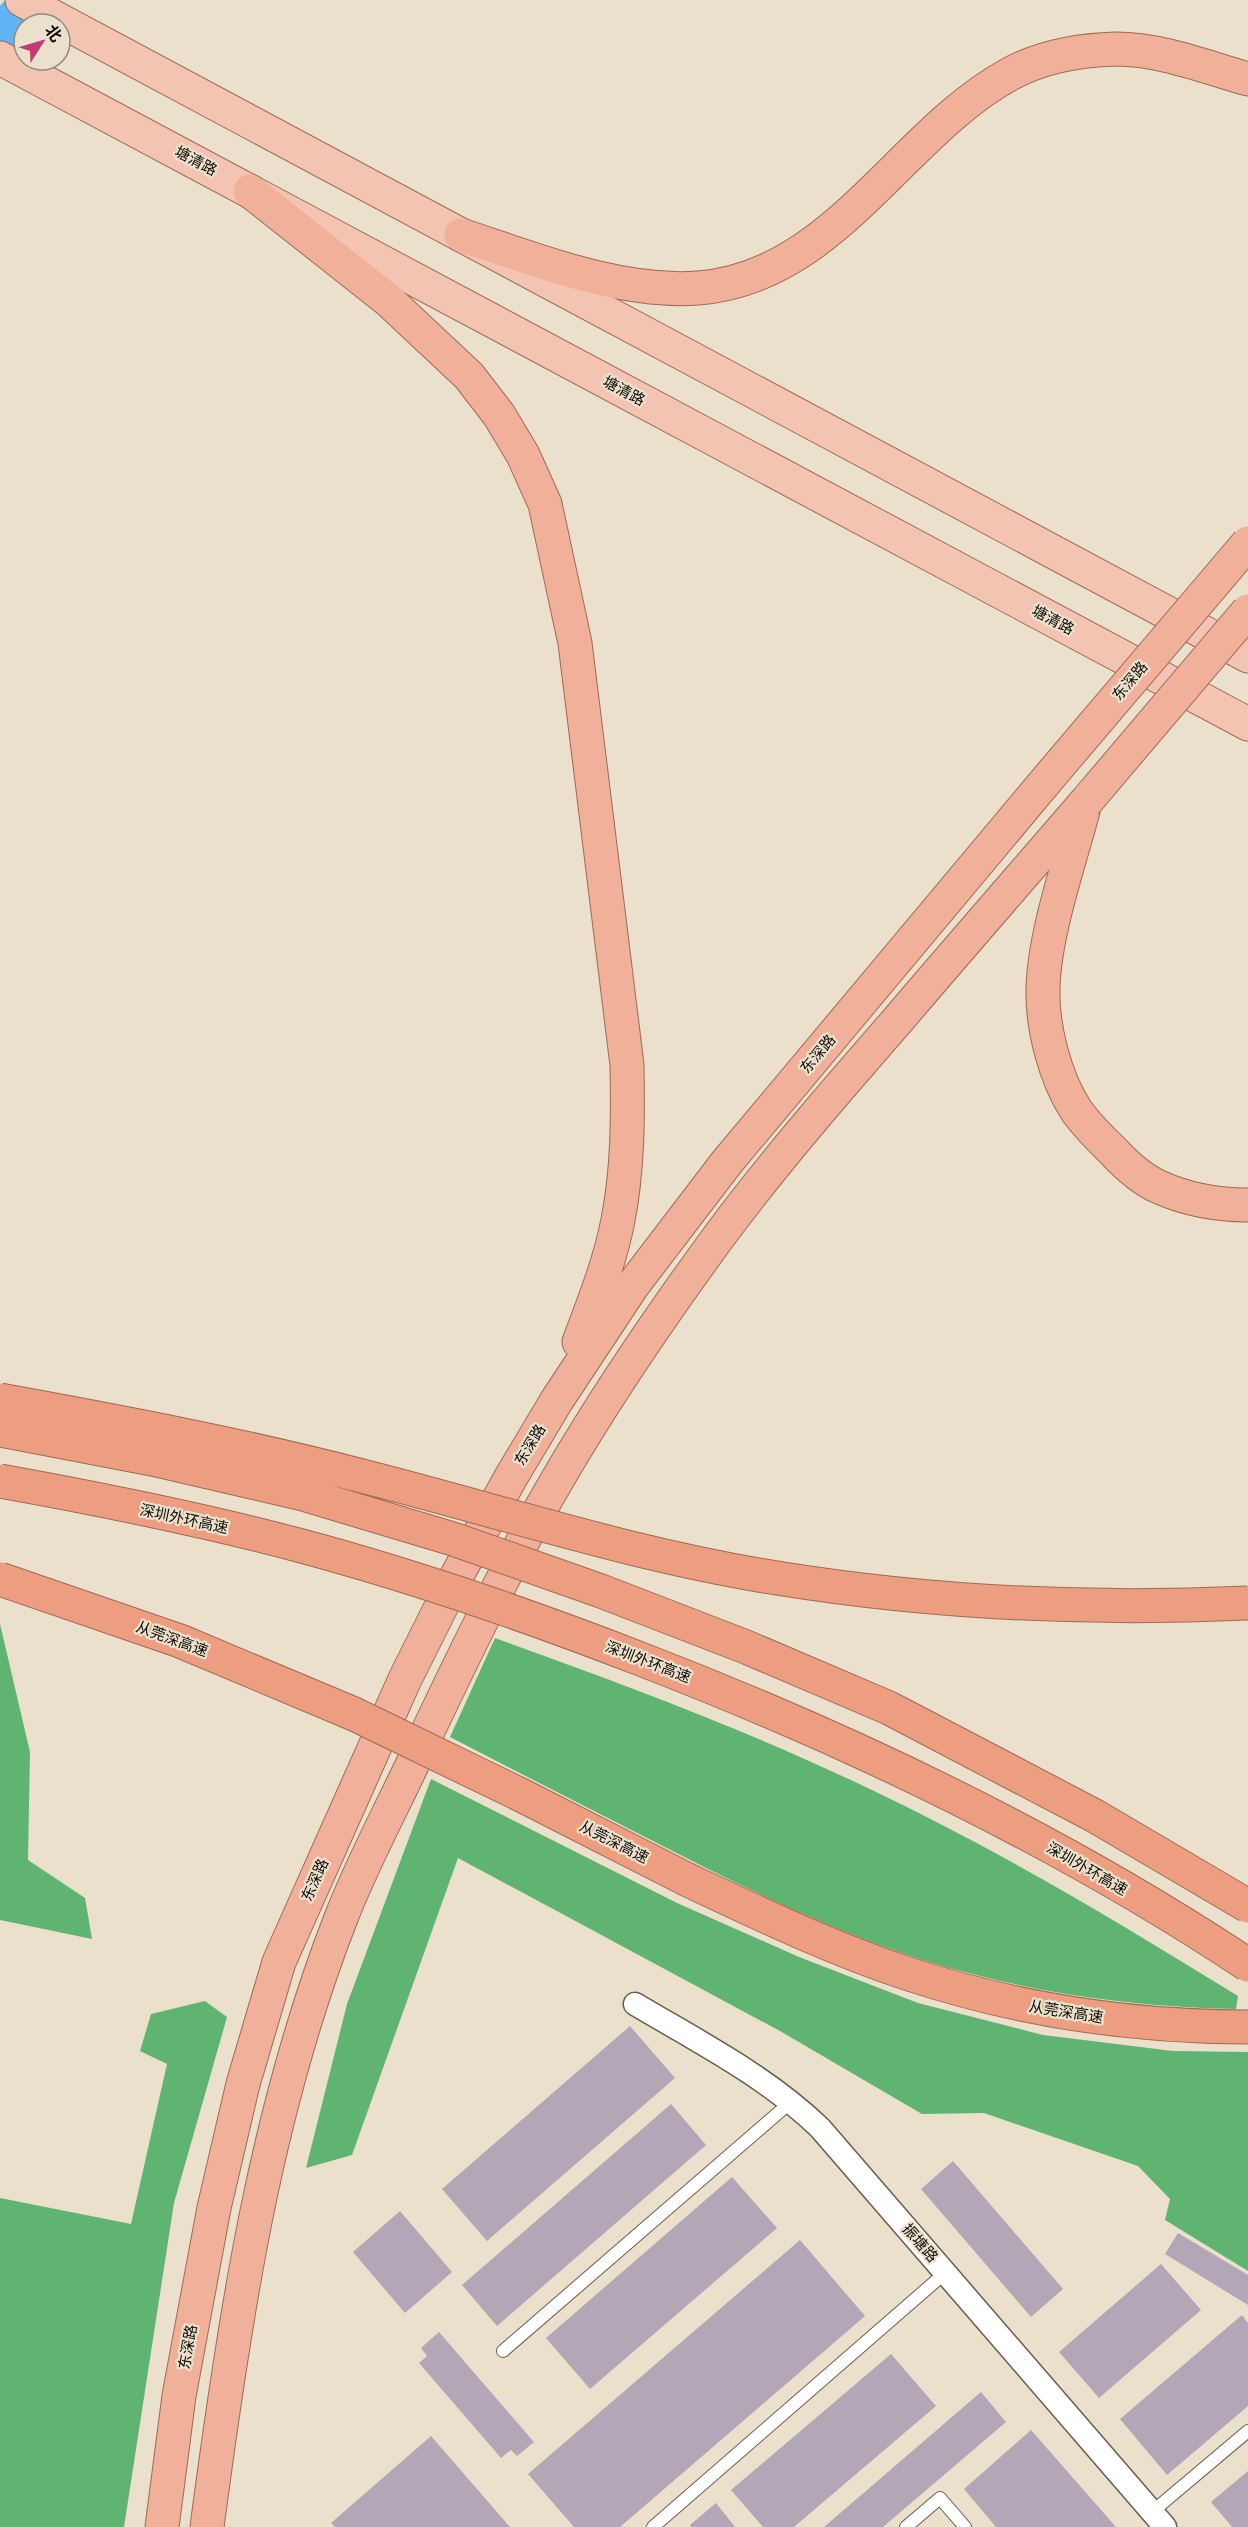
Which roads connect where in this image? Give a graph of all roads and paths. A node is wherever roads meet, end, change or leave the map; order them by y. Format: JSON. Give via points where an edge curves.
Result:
{"nodes":[{"id":1,"x":22,"y":0,"type":"edge"},
{"id":2,"x":0,"y":58,"type":"edge"},
{"id":3,"x":1248,"y":79,"type":"edge"},
{"id":4,"x":250,"y":191,"type":"junction"},
{"id":5,"x":461,"y":235,"type":"junction"},
{"id":6,"x":1248,"y":543,"type":"edge"},
{"id":7,"x":1248,"y":611,"type":"edge"},
{"id":8,"x":1248,"y":656,"type":"edge"},
{"id":9,"x":1248,"y":724,"type":"edge"},
{"id":10,"x":1085,"y":803,"type":"junction"},
{"id":11,"x":1248,"y":1205,"type":"edge"},
{"id":12,"x":0,"y":1400,"type":"edge"},
{"id":13,"x":557,"y":1400,"type":"junction"},
{"id":14,"x":0,"y":1430,"type":"edge"},
{"id":15,"x":0,"y":1481,"type":"edge"},
{"id":16,"x":0,"y":1579,"type":"edge"},
{"id":17,"x":1248,"y":1603,"type":"edge"},
{"id":18,"x":1248,"y":1906,"type":"edge"},
{"id":19,"x":1248,"y":1965,"type":"edge"},
{"id":20,"x":635,"y":2004,"type":"dead end"},
{"id":21,"x":1248,"y":2027,"type":"edge"},
{"id":22,"x":792,"y":2101,"type":"junction"},
{"id":23,"x":945,"y":2273,"type":"junction"},
{"id":24,"x":502,"y":2351,"type":"dead end"},
{"id":25,"x":1248,"y":2431,"type":"edge"},
{"id":26,"x":1159,"y":2520,"type":"edge"},
{"id":27,"x":162,"y":2527,"type":"edge"},
{"id":28,"x":207,"y":2527,"type":"edge"},
{"id":29,"x":653,"y":2527,"type":"edge"},
{"id":30,"x":906,"y":2527,"type":"edge"},
{"id":31,"x":965,"y":2527,"type":"edge"}],
"edges":[{"from":1,"to":5,"type":"main road"},
{"from":2,"to":4,"type":"main road","name":"塘清路"},
{"from":3,"to":5,"type":"highway","via":[[1147,52],[1117,49],[1081,52],[1012,73],[949,119],[837,224],[799,253],[733,283],[698,288],[627,283],[550,264]]},
{"from":4,"to":9,"type":"main road","name":"塘清路"},
{"from":4,"to":13,"type":"highway","via":[[388,300],[469,376],[523,455],[551,525],[575,643],[627,1065],[628,1119],[618,1220],[604,1274]]},
{"from":5,"to":8,"type":"main road"},
{"from":6,"to":13,"type":"highway","name":"东深路","bridge":true,"via":[[727,1162],[633,1285]]},
{"from":7,"to":10,"type":"highway","bridge":true},
{"from":10,"to":11,"type":"highway","via":[[1055,918],[1043,988],[1044,1024],[1057,1068],[1076,1110],[1130,1169],[1157,1186],[1191,1199]]},
{"from":10,"to":28,"type":"highway","via":[[844,1081],[722,1232],[584,1435],[536,1516],[468,1647],[342,1916],[302,2036],[252,2240]]},
{"from":12,"to":17,"type":"highway","bridge":true,"via":[[267,1453],[633,1547],[775,1578],[899,1593],[1013,1601]]},
{"from":13,"to":27,"type":"highway","name":"东深路","via":[[460,1569],[410,1669],[279,1962],[243,2084],[214,2208],[179,2396]]},
{"from":14,"to":18,"type":"highway","bridge":true,"via":[[152,1459],[303,1494],[453,1539],[611,1595],[890,1708],[1076,1805]]},
{"from":15,"to":19,"type":"highway","name":"深圳外环高速","bridge":true,"via":[[231,1529],[351,1560],[503,1608],[683,1675],[931,1784],[1109,1881]]},
{"from":16,"to":21,"type":"highway","name":"从莞深高速","bridge":true,"via":[[180,1641],[343,1709],[688,1880],[818,1940],[909,1974],[1053,2011],[1191,2026]]},
{"from":20,"to":22,"type":"street","name":"振塘路"},
{"from":22,"to":23,"type":"street","name":"振塘路"},
{"from":22,"to":24,"type":"lane"},
{"from":23,"to":26,"type":"street","name":"振塘路"},
{"from":23,"to":29,"type":"lane"},
{"from":25,"to":26,"type":"lane"},
{"from":30,"to":31,"type":"lane","via":[[940,2498]]}]}
